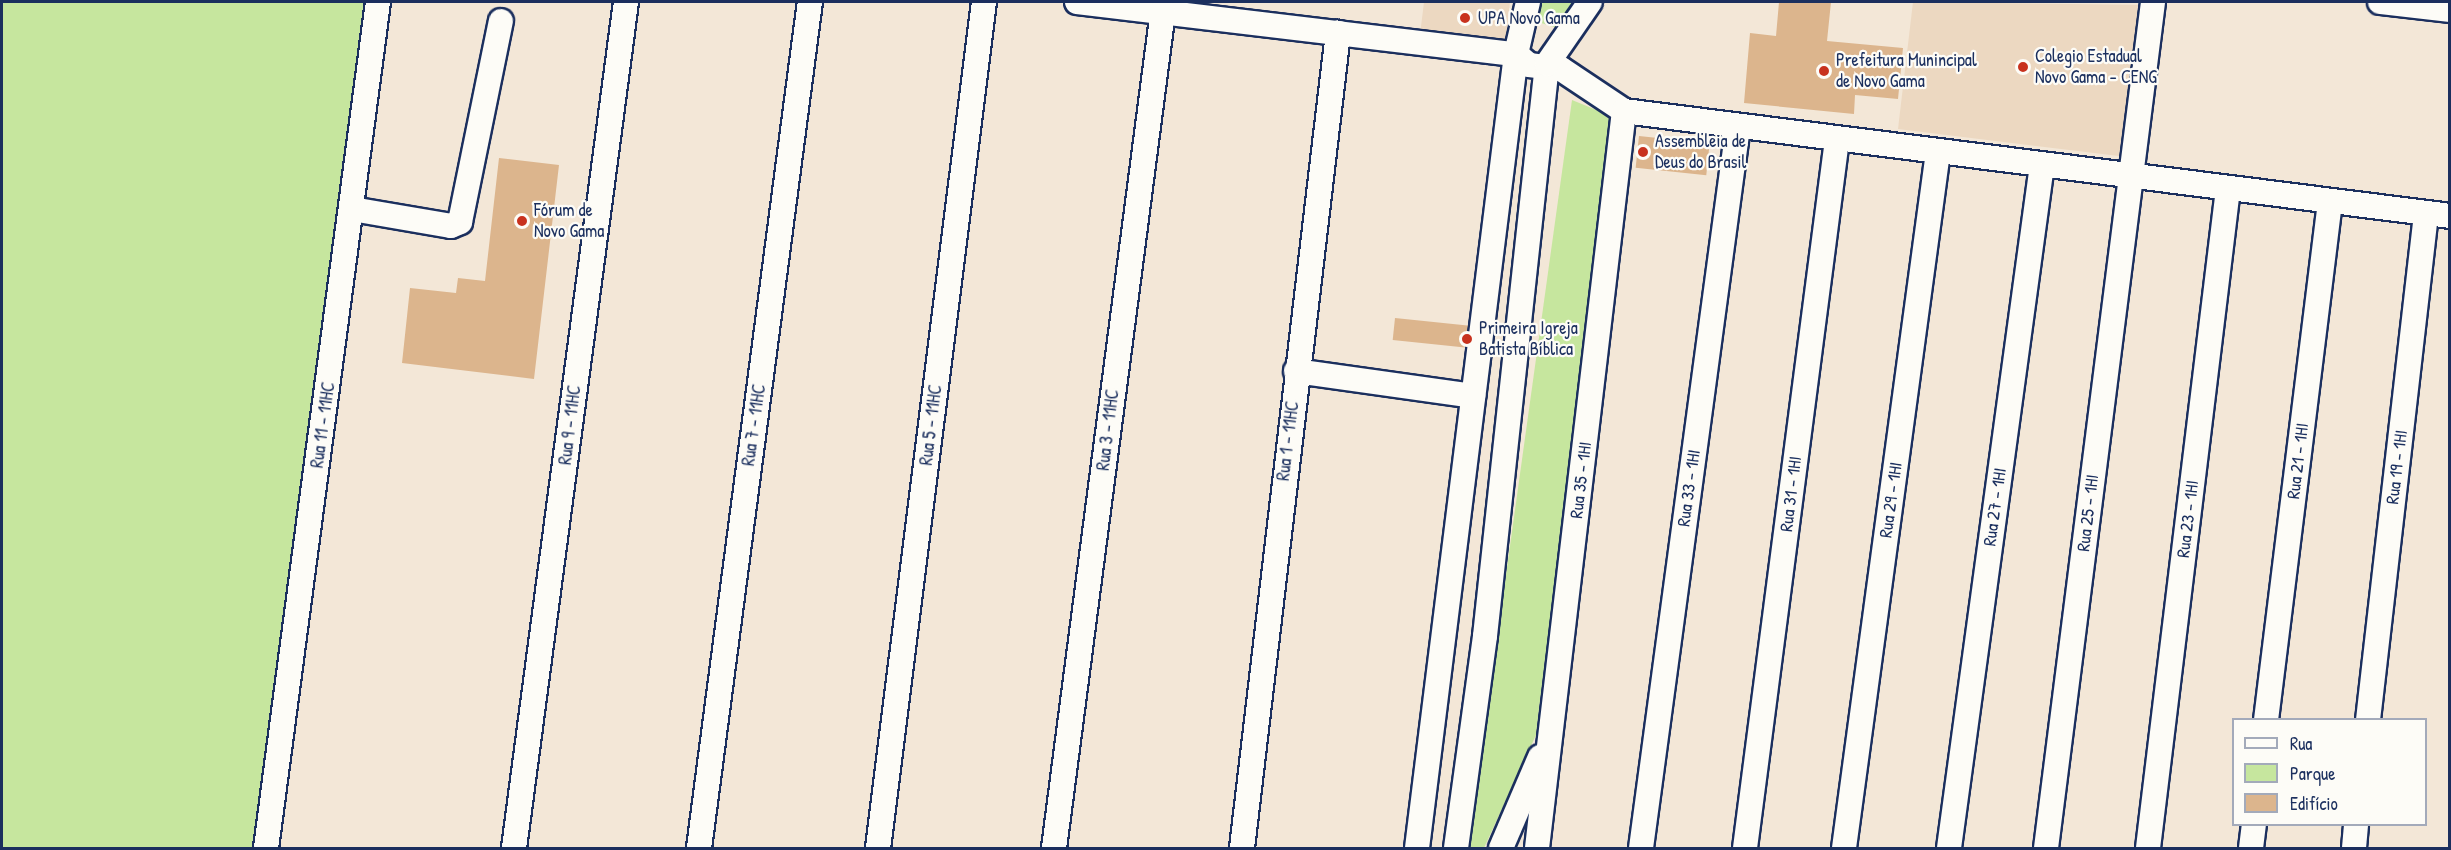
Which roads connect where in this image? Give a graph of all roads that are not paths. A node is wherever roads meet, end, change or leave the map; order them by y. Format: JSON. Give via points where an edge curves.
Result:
{"nodes":[{"id":1,"x":378,"y":2,"type":"edge"},
{"id":2,"x":626,"y":2,"type":"edge"},
{"id":3,"x":810,"y":2,"type":"edge"},
{"id":4,"x":984,"y":2,"type":"edge"},
{"id":5,"x":1077,"y":2,"type":"edge"},
{"id":6,"x":1528,"y":2,"type":"edge"},
{"id":7,"x":1590,"y":2,"type":"edge"},
{"id":8,"x":2153,"y":2,"type":"edge"},
{"id":9,"x":2380,"y":2,"type":"edge"},
{"id":10,"x":2447,"y":7,"type":"edge"},
{"id":11,"x":1162,"y":11,"type":"junction"},
{"id":12,"x":501,"y":21,"type":"dead end"},
{"id":13,"x":1338,"y":33,"type":"junction"},
{"id":14,"x":1516,"y":54,"type":"junction"},
{"id":15,"x":1547,"y":64,"type":"junction"},
{"id":16,"x":1624,"y":111,"type":"junction"},
{"id":17,"x":1737,"y":126,"type":"junction"},
{"id":18,"x":1837,"y":140,"type":"junction"},
{"id":19,"x":1938,"y":153,"type":"junction"},
{"id":20,"x":2042,"y":165,"type":"junction"},
{"id":21,"x":2131,"y":178,"type":"junction"},
{"id":22,"x":2228,"y":189,"type":"junction"},
{"id":23,"x":2330,"y":202,"type":"junction"},
{"id":24,"x":352,"y":209,"type":"junction"},
{"id":25,"x":2438,"y":215,"type":"edge"},
{"id":26,"x":1296,"y":371,"type":"junction"},
{"id":27,"x":1473,"y":396,"type":"junction"},
{"id":28,"x":1444,"y":638,"type":"junction"},
{"id":29,"x":1483,"y":647,"type":"junction"},
{"id":30,"x":1436,"y":707,"type":"junction"},
{"id":31,"x":1472,"y":712,"type":"junction"},
{"id":32,"x":2266,"y":718,"type":"edge"},
{"id":33,"x":2368,"y":718,"type":"edge"},
{"id":34,"x":1551,"y":730,"type":"junction"},
{"id":35,"x":2254,"y":826,"type":"edge"},
{"id":36,"x":2356,"y":826,"type":"edge"},
{"id":37,"x":266,"y":849,"type":"edge"},
{"id":38,"x":514,"y":849,"type":"edge"},
{"id":39,"x":699,"y":849,"type":"edge"},
{"id":40,"x":878,"y":849,"type":"edge"},
{"id":41,"x":1054,"y":849,"type":"edge"},
{"id":42,"x":1242,"y":849,"type":"edge"},
{"id":43,"x":1416,"y":849,"type":"edge"},
{"id":44,"x":1456,"y":849,"type":"edge"},
{"id":45,"x":1501,"y":849,"type":"edge"},
{"id":46,"x":1537,"y":849,"type":"edge"},
{"id":47,"x":1641,"y":849,"type":"edge"},
{"id":48,"x":1745,"y":849,"type":"edge"},
{"id":49,"x":1844,"y":849,"type":"edge"},
{"id":50,"x":1949,"y":849,"type":"edge"},
{"id":51,"x":2046,"y":849,"type":"edge"},
{"id":52,"x":2148,"y":849,"type":"edge"},
{"id":53,"x":2251,"y":849,"type":"edge"},
{"id":54,"x":2354,"y":849,"type":"edge"}],
"edges":[{"from":1,"to":24,"type":"street","name":"Rua 11 - 11HC"},
{"from":2,"to":38,"type":"street","name":"Rua 9 - 11HC"},
{"from":3,"to":39,"type":"street","name":"Rua 7 - 11HC"},
{"from":4,"to":40,"type":"street","name":"Rua 5 - 11HC"},
{"from":5,"to":11,"type":"street"},
{"from":6,"to":14,"type":"street"},
{"from":7,"to":15,"type":"street"},
{"from":8,"to":21,"type":"street","name":"Rua 25 - 1HI"},
{"from":9,"to":10,"type":"street"},
{"from":11,"to":13,"type":"street"},
{"from":11,"to":41,"type":"street","name":"Rua 3 - 11HC"},
{"from":12,"to":24,"type":"street","via":[[460,222],[451,226]]},
{"from":13,"to":14,"type":"street"},
{"from":13,"to":26,"type":"street","name":"Rua 1 - 11HC"},
{"from":14,"to":15,"type":"street","via":[[1529,65]]},
{"from":14,"to":27,"type":"street"},
{"from":15,"to":16,"type":"street"},
{"from":15,"to":29,"type":"street"},
{"from":16,"to":17,"type":"street"},
{"from":16,"to":34,"type":"street","name":"Rua 35 - 1HI"},
{"from":17,"to":18,"type":"street"},
{"from":17,"to":47,"type":"street","name":"Rua 33 - 1HI"},
{"from":18,"to":19,"type":"street"},
{"from":18,"to":48,"type":"street","name":"Rua 31 - 1HI"},
{"from":19,"to":20,"type":"street"},
{"from":19,"to":49,"type":"street","name":"Rua 29 - 1HI"},
{"from":20,"to":21,"type":"street"},
{"from":20,"to":50,"type":"street","name":"Rua 27 - 1HI"},
{"from":21,"to":22,"type":"street"},
{"from":21,"to":51,"type":"street","name":"Rua 25 - 1HI"},
{"from":22,"to":23,"type":"street"},
{"from":22,"to":52,"type":"street","name":"Rua 23 - 1HI"},
{"from":23,"to":25,"type":"street"},
{"from":23,"to":32,"type":"street","name":"Rua 21 - 1HI"},
{"from":24,"to":37,"type":"street","name":"Rua 11 - 11HC"},
{"from":25,"to":33,"type":"street","name":"Rua 19 - 1HI"},
{"from":26,"to":27,"type":"street"},
{"from":26,"to":42,"type":"street","name":"Rua 1 - 11HC"},
{"from":27,"to":28,"type":"street"},
{"from":28,"to":29,"type":"street","via":[[1456,652],[1471,657]]},
{"from":28,"to":30,"type":"street"},
{"from":29,"to":31,"type":"street"},
{"from":30,"to":31,"type":"street","via":[[1448,700]]},
{"from":30,"to":43,"type":"street"},
{"from":31,"to":44,"type":"street"},
{"from":34,"to":45,"type":"street"},
{"from":34,"to":46,"type":"street","name":"Rua 35 - 1HI"},
{"from":35,"to":53,"type":"street"},
{"from":36,"to":54,"type":"street"}]}
